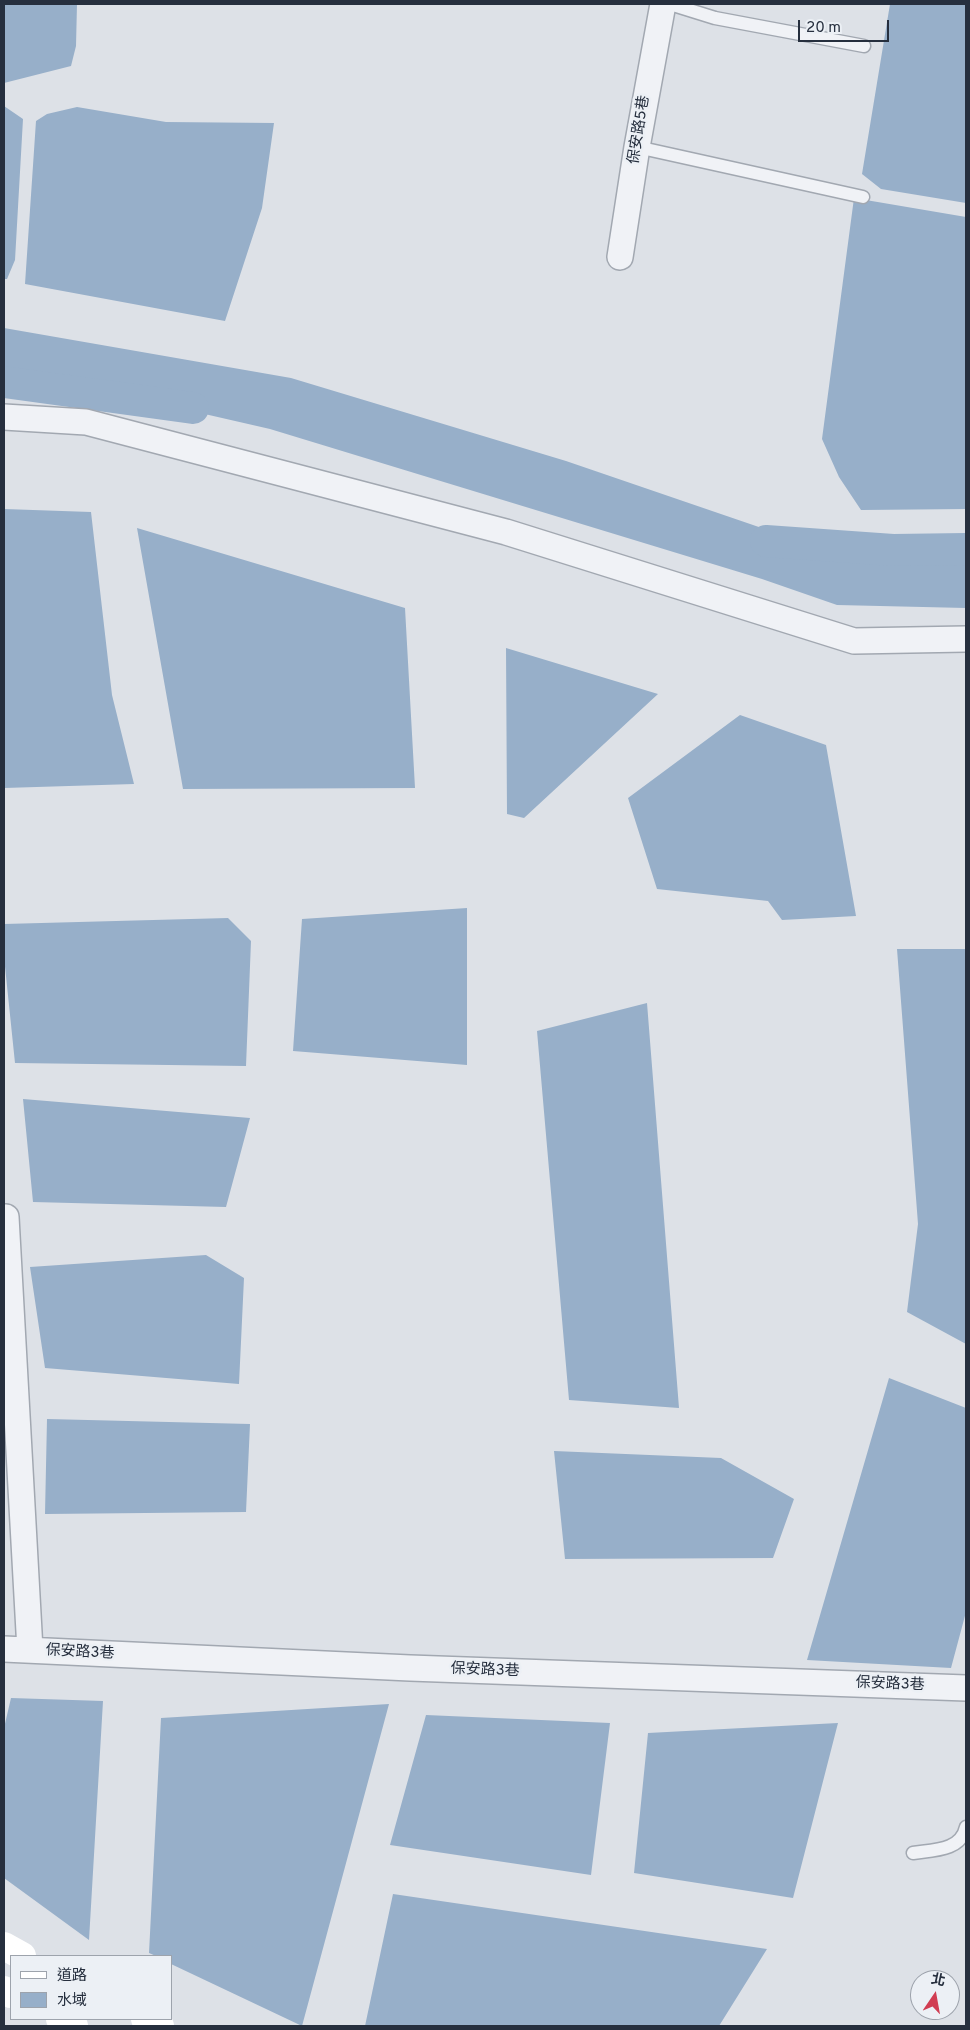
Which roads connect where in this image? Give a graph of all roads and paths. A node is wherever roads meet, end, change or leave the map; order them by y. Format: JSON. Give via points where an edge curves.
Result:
{"nodes":[{"id":1,"x":663,"y":4,"type":"edge"},
{"id":2,"x":670,"y":4,"type":"edge"},
{"id":3,"x":864,"y":46,"type":"dead end"},
{"id":4,"x":637,"y":147,"type":"junction"},
{"id":5,"x":863,"y":197,"type":"dead end"},
{"id":6,"x":620,"y":257,"type":"dead end"},
{"id":7,"x":4,"y":417,"type":"edge"},
{"id":8,"x":966,"y":639,"type":"edge"},
{"id":9,"x":6,"y":1218,"type":"dead end"},
{"id":10,"x":4,"y":1649,"type":"edge"},
{"id":11,"x":30,"y":1650,"type":"junction"},
{"id":12,"x":966,"y":1688,"type":"edge"},
{"id":13,"x":966,"y":1827,"type":"edge"},
{"id":14,"x":913,"y":1853,"type":"dead end"},
{"id":15,"x":4,"y":1946,"type":"edge"},
{"id":16,"x":20,"y":1955,"type":"edge"},
{"id":17,"x":62,"y":2020,"type":"edge"},
{"id":18,"x":147,"y":2020,"type":"edge"},
{"id":19,"x":74,"y":2026,"type":"edge"},
{"id":20,"x":160,"y":2026,"type":"edge"}],
"edges":[{"from":1,"to":4,"type":"street","name":"保安路5巷"},
{"from":2,"to":3,"type":"lane","via":[[715,18]]},
{"from":4,"to":5,"type":"lane"},
{"from":4,"to":6,"type":"street","name":"保安路5巷"},
{"from":7,"to":8,"type":"street","via":[[86,422],[506,532],[854,641]]},
{"from":9,"to":11,"type":"street"},
{"from":10,"to":11,"type":"street","name":"保安路3巷"},
{"from":11,"to":12,"type":"street","name":"保安路3巷","via":[[410,1668]]},
{"from":13,"to":14,"type":"lane","via":[[965,1834],[950,1848]]},
{"from":15,"to":16,"type":"street"},
{"from":17,"to":19,"type":"street"},
{"from":18,"to":20,"type":"street"}]}
